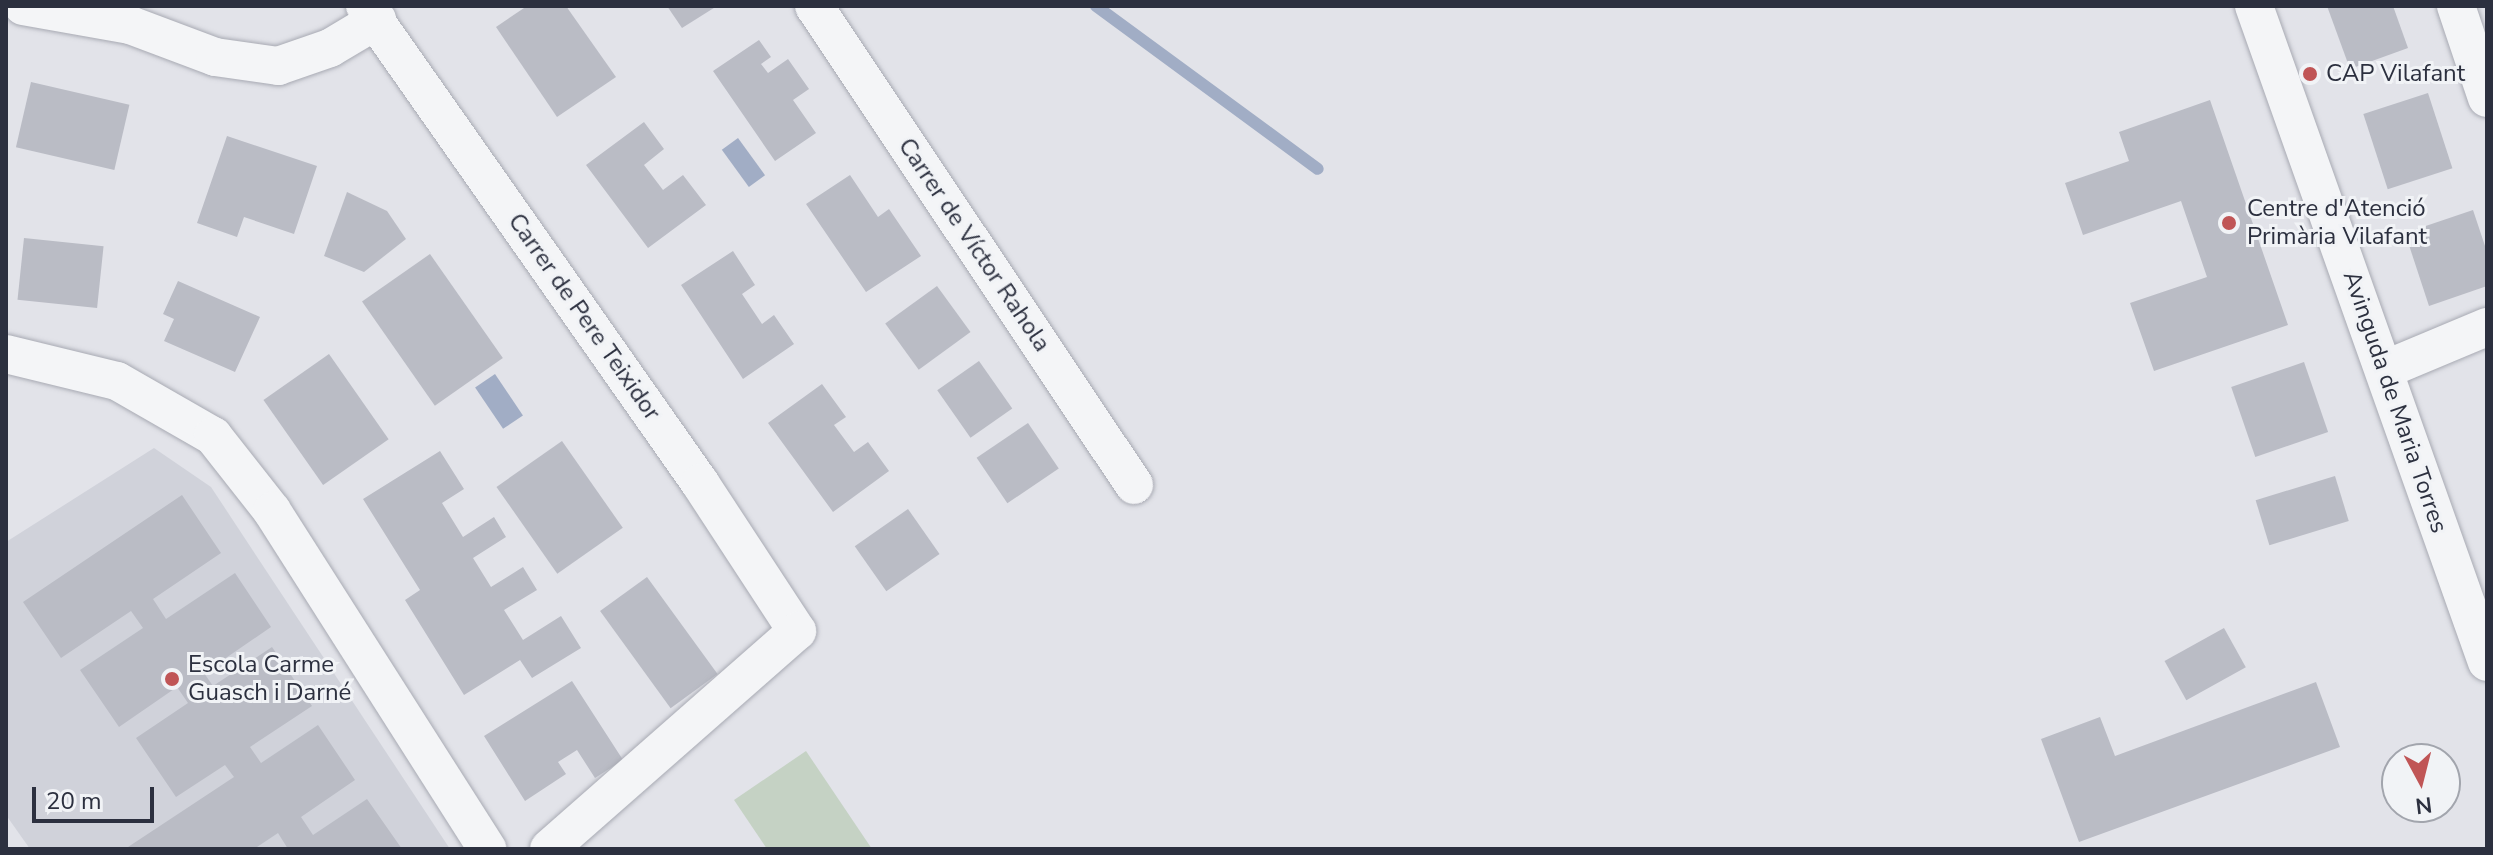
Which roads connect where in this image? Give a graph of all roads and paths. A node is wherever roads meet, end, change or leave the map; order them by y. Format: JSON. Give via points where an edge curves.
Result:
{"nodes":[{"id":1,"x":23,"y":6,"type":"edge"},
{"id":2,"x":814,"y":6,"type":"edge"},
{"id":3,"x":2254,"y":6,"type":"edge"},
{"id":4,"x":2456,"y":6,"type":"edge"},
{"id":5,"x":371,"y":13,"type":"edge"},
{"id":6,"x":2487,"y":98,"type":"edge"},
{"id":7,"x":2487,"y":327,"type":"edge"},
{"id":8,"x":6,"y":354,"type":"edge"},
{"id":9,"x":2384,"y":370,"type":"junction"},
{"id":10,"x":1134,"y":485,"type":"dead end"},
{"id":11,"x":2487,"y":662,"type":"edge"},
{"id":12,"x":487,"y":849,"type":"edge"},
{"id":13,"x":549,"y":849,"type":"edge"}],
"edges":[{"from":1,"to":5,"type":"street","via":[[130,25],[215,57],[278,66],[330,48]]},
{"from":2,"to":10,"type":"street","name":"Carrer de Víctor Rahola"},
{"from":3,"to":9,"type":"street","name":"Avinguda de Maria Torres"},
{"from":4,"to":6,"type":"street"},
{"from":5,"to":13,"type":"street","name":"Carrer de Pere Teixidor","via":[[797,631]]},
{"from":7,"to":9,"type":"street"},
{"from":8,"to":12,"type":"street","via":[[117,381],[213,436],[272,511]]},
{"from":9,"to":11,"type":"street","name":"Avinguda de Maria Torres"}]}
